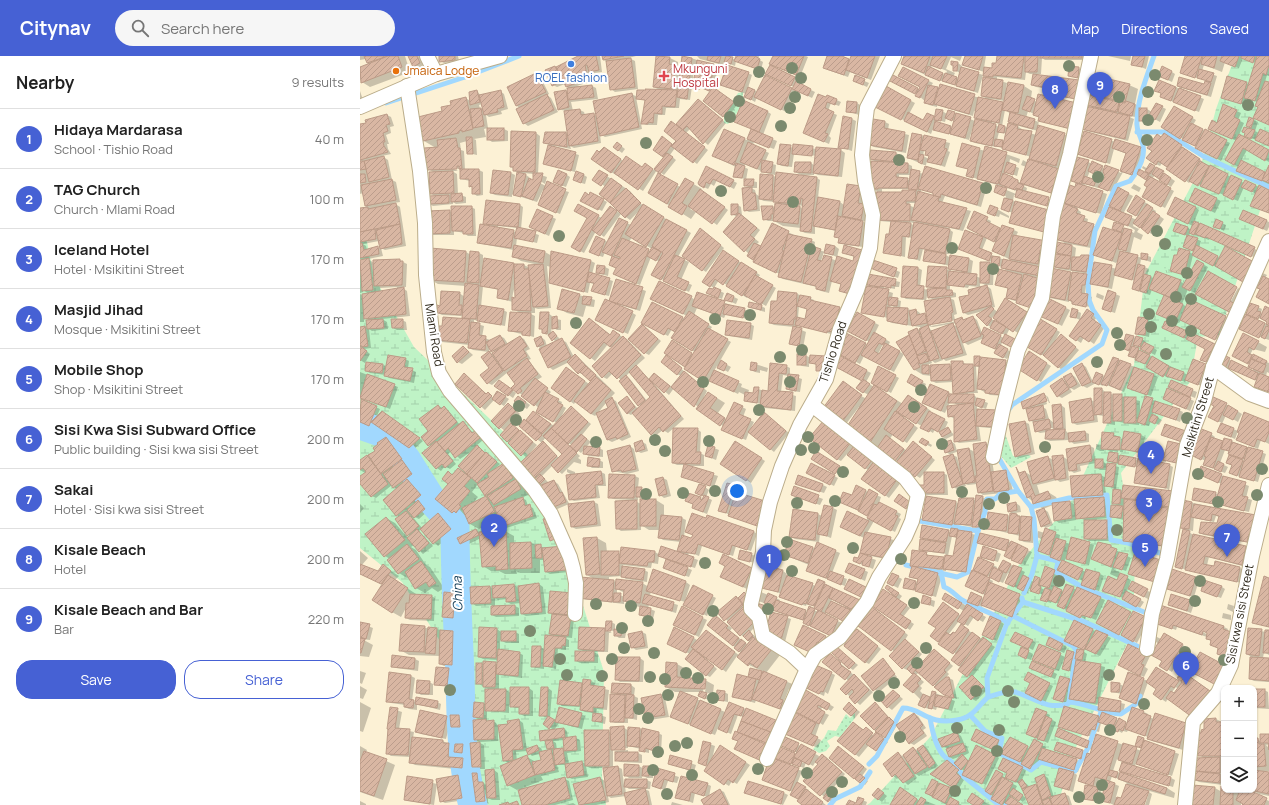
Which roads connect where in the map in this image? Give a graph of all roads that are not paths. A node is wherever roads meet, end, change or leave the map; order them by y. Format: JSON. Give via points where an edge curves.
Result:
{"nodes":[{"id":1,"x":427,"y":56,"type":"edge"},
{"id":2,"x":500,"y":56,"type":"edge"},
{"id":3,"x":894,"y":56,"type":"edge"},
{"id":4,"x":1091,"y":56,"type":"edge"},
{"id":5,"x":436,"y":74,"type":"junction"},
{"id":6,"x":407,"y":86,"type":"junction"},
{"id":7,"x":360,"y":106,"type":"edge"},
{"id":8,"x":1269,"y":241,"type":"edge"},
{"id":9,"x":1213,"y":367,"type":"junction"},
{"id":10,"x":1269,"y":401,"type":"edge"},
{"id":11,"x":812,"y":405,"type":"junction"},
{"id":12,"x":993,"y":457,"type":"dead end"},
{"id":13,"x":1269,"y":485,"type":"edge"},
{"id":14,"x":575,"y":614,"type":"dead end"},
{"id":15,"x":1147,"y":649,"type":"dead end"},
{"id":16,"x":807,"y":669,"type":"junction"},
{"id":17,"x":767,"y":759,"type":"dead end"},
{"id":18,"x":1185,"y":805,"type":"edge"}],
"edges":[{"from":1,"to":5,"type":"street"},
{"from":2,"to":5,"type":"street"},
{"from":3,"to":11,"type":"street","name":"Tishio Road","via":[[867,108],[862,155],[865,181],[874,215],[870,248],[857,290],[840,329],[826,379]]},
{"from":4,"to":12,"type":"street","via":[[1070,154],[1053,216],[1042,298],[1018,350]]},
{"from":5,"to":6,"type":"street"},
{"from":6,"to":7,"type":"street"},
{"from":6,"to":14,"type":"street","name":"Mlami Road","via":[[420,171],[431,330],[440,373],[453,395],[534,489],[551,514],[573,568],[576,582]]},
{"from":8,"to":9,"type":"street","name":"Msikitini Street"},
{"from":9,"to":10,"type":"street","via":[[1250,394]]},
{"from":9,"to":15,"type":"street","name":"Msikitini Street","via":[[1204,401],[1187,445],[1167,559],[1152,614]]},
{"from":11,"to":16,"type":"street","name":"Tishio Road","via":[[782,466],[770,502],[764,530],[763,552],[751,604],[751,609],[759,617],[763,636],[790,653]]},
{"from":11,"to":16,"type":"street","via":[[905,478],[918,495],[905,537],[879,577],[868,602],[840,637],[815,655]]},
{"from":13,"to":18,"type":"street","name":"Sisi kwa sisi Street","via":[[1231,665],[1218,693],[1193,722]]},
{"from":16,"to":17,"type":"street"}]}
